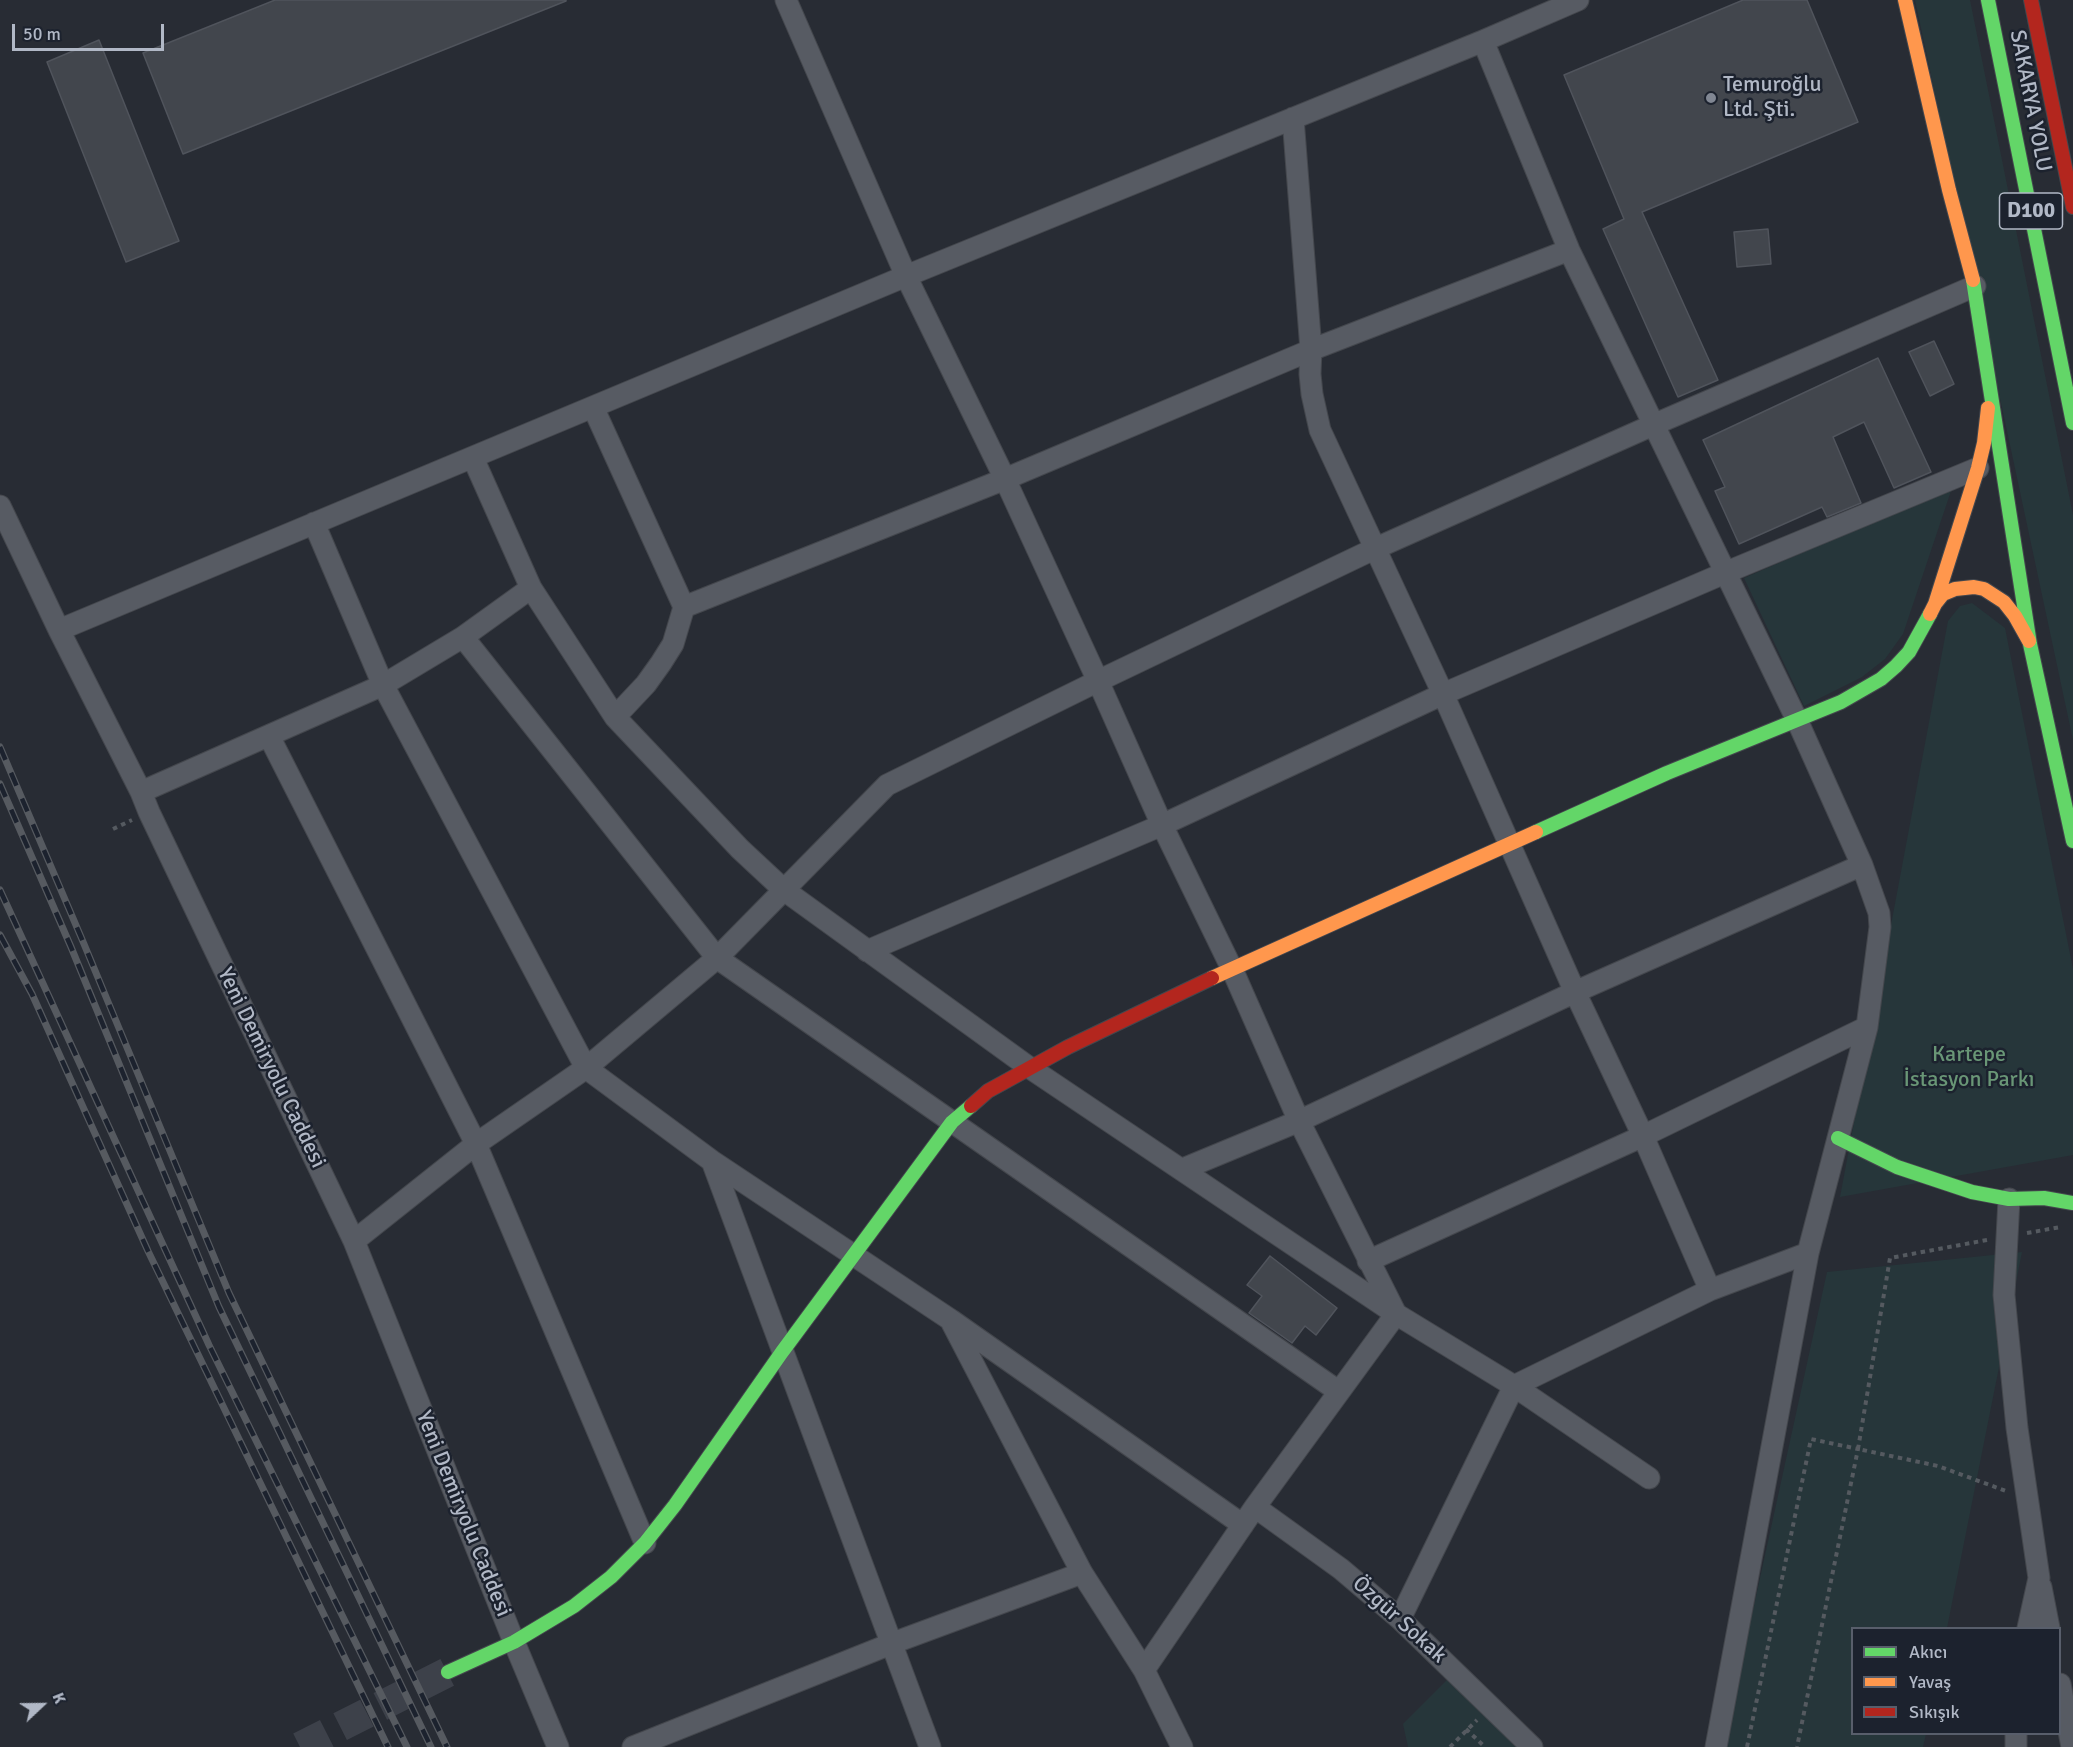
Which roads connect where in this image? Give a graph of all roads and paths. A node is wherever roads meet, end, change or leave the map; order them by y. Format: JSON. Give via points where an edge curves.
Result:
{"nodes":[{"id":1,"x":786,"y":0,"type":"edge"},
{"id":2,"x":1578,"y":0,"type":"edge"},
{"id":3,"x":1905,"y":0,"type":"edge"},
{"id":4,"x":1988,"y":0,"type":"edge"},
{"id":5,"x":2031,"y":0,"type":"edge"},
{"id":6,"x":1483,"y":41,"type":"junction"},
{"id":7,"x":1293,"y":118,"type":"junction"},
{"id":8,"x":2073,"y":207,"type":"edge"},
{"id":9,"x":1569,"y":250,"type":"junction"},
{"id":10,"x":906,"y":276,"type":"junction"},
{"id":11,"x":1975,"y":286,"type":"junction"},
{"id":12,"x":1311,"y":350,"type":"junction"},
{"id":13,"x":1991,"y":381,"type":"junction"},
{"id":14,"x":593,"y":407,"type":"junction"},
{"id":15,"x":2073,"y":423,"type":"edge"},
{"id":16,"x":1653,"y":425,"type":"junction"},
{"id":17,"x":473,"y":458,"type":"junction"},
{"id":18,"x":1978,"y":468,"type":"junction"},
{"id":19,"x":1005,"y":479,"type":"junction"},
{"id":20,"x":0,"y":506,"type":"edge"},
{"id":21,"x":314,"y":523,"type":"junction"},
{"id":22,"x":1374,"y":549,"type":"junction"},
{"id":23,"x":1727,"y":572,"type":"junction"},
{"id":24,"x":531,"y":588,"type":"junction"},
{"id":25,"x":1935,"y":604,"type":"junction"},
{"id":26,"x":684,"y":607,"type":"junction"},
{"id":27,"x":59,"y":630,"type":"junction"},
{"id":28,"x":463,"y":637,"type":"junction"},
{"id":29,"x":2030,"y":644,"type":"junction"},
{"id":30,"x":1098,"y":681,"type":"junction"},
{"id":31,"x":383,"y":686,"type":"junction"},
{"id":32,"x":1443,"y":694,"type":"junction"},
{"id":33,"x":615,"y":717,"type":"junction"},
{"id":34,"x":1797,"y":720,"type":"junction"},
{"id":35,"x":269,"y":736,"type":"junction"},
{"id":36,"x":141,"y":792,"type":"junction"},
{"id":37,"x":1162,"y":825,"type":"junction"},
{"id":38,"x":2073,"y":841,"type":"edge"},
{"id":39,"x":1510,"y":843,"type":"junction"},
{"id":40,"x":1862,"y":865,"type":"junction"},
{"id":41,"x":784,"y":890,"type":"junction"},
{"id":42,"x":867,"y":951,"type":"junction"},
{"id":43,"x":717,"y":958,"type":"junction"},
{"id":44,"x":1232,"y":969,"type":"junction"},
{"id":45,"x":1575,"y":992,"type":"junction"},
{"id":46,"x":1867,"y":1027,"type":"junction"},
{"id":47,"x":586,"y":1068,"type":"junction"},
{"id":48,"x":1030,"y":1068,"type":"junction"},
{"id":49,"x":1299,"y":1121,"type":"junction"},
{"id":50,"x":952,"y":1122,"type":"junction"},
{"id":51,"x":1643,"y":1136,"type":"junction"},
{"id":52,"x":1838,"y":1138,"type":"junction"},
{"id":53,"x":476,"y":1144,"type":"junction"},
{"id":54,"x":712,"y":1161,"type":"junction"},
{"id":55,"x":1183,"y":1170,"type":"junction"},
{"id":56,"x":2063,"y":1188,"type":"dead end"},
{"id":57,"x":2044,"y":1198,"type":"junction"},
{"id":58,"x":2008,"y":1199,"type":"junction"},
{"id":59,"x":2073,"y":1203,"type":"edge"},
{"id":60,"x":2062,"y":1227,"type":"dead end"},
{"id":61,"x":2006,"y":1237,"type":"junction"},
{"id":62,"x":354,"y":1241,"type":"junction"},
{"id":63,"x":1808,"y":1253,"type":"junction"},
{"id":64,"x":853,"y":1254,"type":"junction"},
{"id":65,"x":1368,"y":1261,"type":"junction"},
{"id":66,"x":1710,"y":1290,"type":"junction"},
{"id":67,"x":1396,"y":1314,"type":"junction"},
{"id":68,"x":951,"y":1320,"type":"junction"},
{"id":69,"x":782,"y":1352,"type":"junction"},
{"id":70,"x":1514,"y":1386,"type":"junction"},
{"id":71,"x":1338,"y":1392,"type":"junction"},
{"id":72,"x":1858,"y":1449,"type":"junction"},
{"id":73,"x":1649,"y":1478,"type":"dead end"},
{"id":74,"x":2026,"y":1499,"type":"junction"},
{"id":75,"x":1255,"y":1507,"type":"junction"},
{"id":76,"x":1243,"y":1525,"type":"junction"},
{"id":77,"x":645,"y":1543,"type":"junction"},
{"id":78,"x":1082,"y":1573,"type":"junction"},
{"id":79,"x":2039,"y":1578,"type":"junction"},
{"id":80,"x":1400,"y":1619,"type":"junction"},
{"id":81,"x":2028,"y":1627,"type":"edge"},
{"id":82,"x":2049,"y":1627,"type":"edge"},
{"id":83,"x":514,"y":1642,"type":"junction"},
{"id":84,"x":893,"y":1643,"type":"junction"},
{"id":85,"x":1144,"y":1670,"type":"junction"},
{"id":86,"x":448,"y":1672,"type":"tunnel mouth"},
{"id":87,"x":2061,"y":1696,"type":"edge"},
{"id":88,"x":2063,"y":1719,"type":"edge"},
{"id":89,"x":558,"y":1747,"type":"edge"},
{"id":90,"x":633,"y":1747,"type":"edge"},
{"id":91,"x":930,"y":1747,"type":"edge"},
{"id":92,"x":1182,"y":1747,"type":"edge"},
{"id":93,"x":1450,"y":1747,"type":"edge"},
{"id":94,"x":1485,"y":1747,"type":"edge"},
{"id":95,"x":1532,"y":1747,"type":"edge"},
{"id":96,"x":1716,"y":1747,"type":"edge"},
{"id":97,"x":1747,"y":1747,"type":"edge"},
{"id":98,"x":1797,"y":1747,"type":"edge"},
{"id":99,"x":2072,"y":1747,"type":"edge"}],
"edges":[{"from":1,"to":10,"type":"street"},
{"from":2,"to":6,"type":"street"},
{"from":3,"to":11,"type":"main road","via":[[1948,190]]},
{"from":4,"to":15,"type":"main road","name":"SAKARYA YOLU","number":"D100"},
{"from":5,"to":8,"type":"main road","number":"D100"},
{"from":6,"to":7,"type":"street"},
{"from":6,"to":9,"type":"street"},
{"from":7,"to":10,"type":"street"},
{"from":7,"to":12,"type":"street"},
{"from":9,"to":12,"type":"street"},
{"from":9,"to":16,"type":"street"},
{"from":10,"to":14,"type":"street"},
{"from":10,"to":19,"type":"street"},
{"from":11,"to":13,"type":"main road"},
{"from":11,"to":16,"type":"street"},
{"from":12,"to":19,"type":"street"},
{"from":12,"to":22,"type":"street","via":[[1312,394],[1320,430]]},
{"from":13,"to":18,"type":"main road"},
{"from":13,"to":29,"type":"main road"},
{"from":14,"to":17,"type":"street"},
{"from":14,"to":26,"type":"street"},
{"from":16,"to":22,"type":"street"},
{"from":16,"to":23,"type":"street"},
{"from":17,"to":21,"type":"street"},
{"from":17,"to":24,"type":"street"},
{"from":18,"to":23,"type":"street"},
{"from":18,"to":25,"type":"main road"},
{"from":19,"to":26,"type":"street"},
{"from":19,"to":30,"type":"street"},
{"from":20,"to":27,"type":"street","name":"Yeni Demiryolu Caddesi"},
{"from":21,"to":27,"type":"street"},
{"from":21,"to":31,"type":"street"},
{"from":22,"to":30,"type":"street"},
{"from":22,"to":32,"type":"street"},
{"from":23,"to":32,"type":"street"},
{"from":23,"to":34,"type":"street"},
{"from":24,"to":28,"type":"street"},
{"from":24,"to":33,"type":"street"},
{"from":25,"to":29,"type":"main road","via":[[1942,594],[1955,589],[1984,589],[2004,602]]},
{"from":25,"to":34,"type":"main road","via":[[1909,652],[1881,679],[1841,702]]},
{"from":26,"to":33,"type":"street","via":[[661,663]]},
{"from":27,"to":36,"type":"street","name":"Yeni Demiryolu Caddesi"},
{"from":28,"to":31,"type":"street"},
{"from":28,"to":43,"type":"street"},
{"from":29,"to":38,"type":"main road"},
{"from":30,"to":37,"type":"street"},
{"from":30,"to":41,"type":"street","via":[[887,786]]},
{"from":31,"to":35,"type":"street"},
{"from":31,"to":47,"type":"street"},
{"from":32,"to":37,"type":"street"},
{"from":32,"to":39,"type":"street"},
{"from":33,"to":41,"type":"street"},
{"from":34,"to":39,"type":"main road"},
{"from":34,"to":40,"type":"street"},
{"from":35,"to":36,"type":"street"},
{"from":35,"to":53,"type":"street"},
{"from":36,"to":62,"type":"street","name":"Yeni Demiryolu Caddesi"},
{"from":37,"to":42,"type":"street"},
{"from":37,"to":44,"type":"street"},
{"from":39,"to":44,"type":"main road"},
{"from":39,"to":45,"type":"street"},
{"from":40,"to":45,"type":"street"},
{"from":40,"to":46,"type":"street","via":[[1880,927]]},
{"from":41,"to":42,"type":"street"},
{"from":41,"to":43,"type":"street"},
{"from":42,"to":48,"type":"street"},
{"from":43,"to":47,"type":"street"},
{"from":43,"to":50,"type":"street"},
{"from":44,"to":48,"type":"main road"},
{"from":44,"to":49,"type":"street"},
{"from":45,"to":49,"type":"street"},
{"from":45,"to":51,"type":"street"},
{"from":46,"to":51,"type":"street"},
{"from":46,"to":52,"type":"street"},
{"from":47,"to":53,"type":"street"},
{"from":47,"to":54,"type":"street"},
{"from":48,"to":50,"type":"main road","via":[[988,1092]]},
{"from":48,"to":55,"type":"street"},
{"from":49,"to":55,"type":"street"},
{"from":49,"to":65,"type":"street"},
{"from":50,"to":64,"type":"main road"},
{"from":50,"to":71,"type":"street"},
{"from":51,"to":65,"type":"street"},
{"from":51,"to":66,"type":"street"},
{"from":52,"to":58,"type":"main road","via":[[1897,1167],[1972,1192]]},
{"from":52,"to":63,"type":"street"},
{"from":53,"to":62,"type":"street"},
{"from":53,"to":77,"type":"street"},
{"from":54,"to":64,"type":"street"},
{"from":54,"to":69,"type":"street"},
{"from":55,"to":67,"type":"street"},
{"from":56,"to":57,"type":"main road"},
{"from":57,"to":58,"type":"main road"},
{"from":57,"to":59,"type":"main road"},
{"from":58,"to":61,"type":"street"},
{"from":60,"to":61,"type":"path"},
{"from":61,"to":72,"type":"path","via":[[1890,1258]]},
{"from":61,"to":74,"type":"street","via":[[2004,1295]]},
{"from":62,"to":83,"type":"street","name":"Yeni Demiryolu Caddesi"},
{"from":63,"to":66,"type":"street"},
{"from":63,"to":96,"type":"street"},
{"from":64,"to":68,"type":"street"},
{"from":64,"to":69,"type":"main road"},
{"from":65,"to":67,"type":"street"},
{"from":66,"to":70,"type":"street"},
{"from":67,"to":70,"type":"street"},
{"from":67,"to":71,"type":"street"},
{"from":68,"to":76,"type":"street"},
{"from":68,"to":78,"type":"street"},
{"from":69,"to":77,"type":"main road"},
{"from":69,"to":84,"type":"street"},
{"from":70,"to":73,"type":"street"},
{"from":70,"to":80,"type":"street"},
{"from":71,"to":75,"type":"street"},
{"from":72,"to":74,"type":"path","via":[[1938,1466]]},
{"from":72,"to":97,"type":"path","via":[[1810,1439]]},
{"from":72,"to":98,"type":"path"},
{"from":74,"to":79,"type":"street"},
{"from":75,"to":76,"type":"street"},
{"from":75,"to":80,"type":"street","name":"Özgür Sokak","via":[[1341,1569]]},
{"from":76,"to":85,"type":"street"},
{"from":77,"to":83,"type":"main road","via":[[594,1591]]},
{"from":78,"to":84,"type":"street"},
{"from":78,"to":85,"type":"street"},
{"from":79,"to":81,"type":"street"},
{"from":79,"to":82,"type":"street"},
{"from":80,"to":95,"type":"street","name":"Özgür Sokak"},
{"from":83,"to":86,"type":"main road"},
{"from":83,"to":89,"type":"street","name":"Yeni Demiryolu Caddesi"},
{"from":84,"to":90,"type":"street"},
{"from":84,"to":91,"type":"street"},
{"from":85,"to":92,"type":"street"},
{"from":87,"to":88,"type":"street"},
{"from":88,"to":99,"type":"street"},
{"from":93,"to":94,"type":"path","via":[[1466,1730]]}]}
